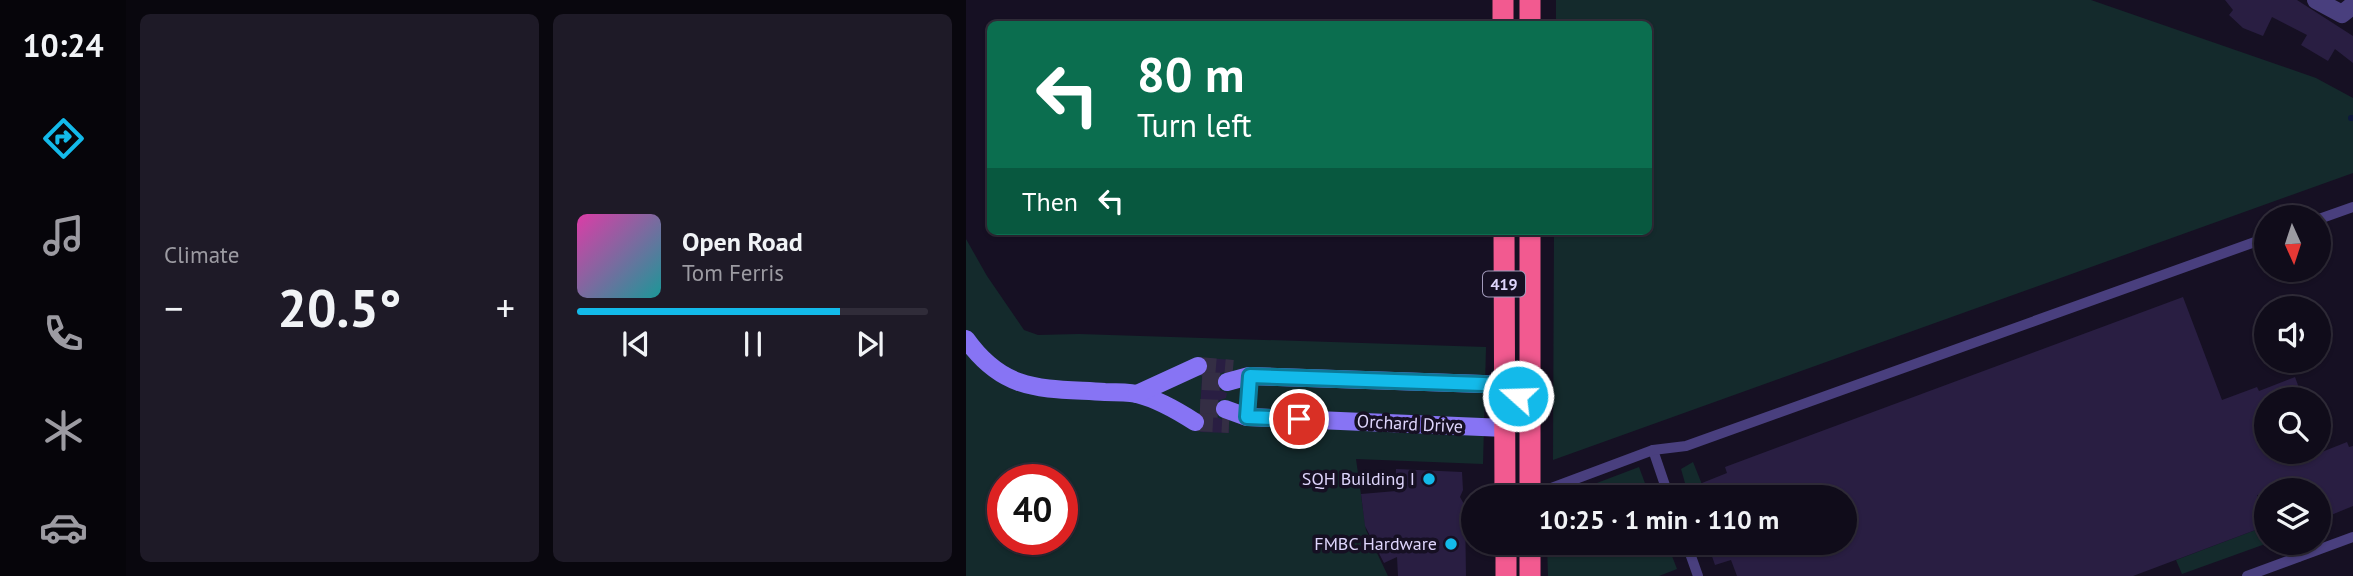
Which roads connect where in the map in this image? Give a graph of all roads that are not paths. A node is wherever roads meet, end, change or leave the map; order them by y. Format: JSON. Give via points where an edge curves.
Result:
{"nodes":[{"id":1,"x":1503,"y":0,"type":"edge"},
{"id":2,"x":1530,"y":0,"type":"edge"},
{"id":3,"x":2316,"y":0,"type":"edge"},
{"id":4,"x":2353,"y":5,"type":"edge"},
{"id":5,"x":1503,"y":21,"type":"edge"},
{"id":6,"x":1530,"y":21,"type":"edge"},
{"id":7,"x":2353,"y":207,"type":"edge"},
{"id":8,"x":2331,"y":215,"type":"edge"},
{"id":9,"x":1504,"y":235,"type":"edge"},
{"id":10,"x":1530,"y":235,"type":"edge"},
{"id":11,"x":2254,"y":242,"type":"edge"},
{"id":12,"x":966,"y":339,"type":"edge"},
{"id":13,"x":1200,"y":374,"type":"tunnel mouth"},
{"id":14,"x":1230,"y":376,"type":"tunnel mouth"},
{"id":15,"x":1250,"y":376,"type":"junction"},
{"id":16,"x":1506,"y":386,"type":"junction"},
{"id":17,"x":1137,"y":394,"type":"junction"},
{"id":18,"x":1529,"y":405,"type":"junction"},
{"id":19,"x":1198,"y":415,"type":"tunnel mouth"},
{"id":20,"x":1227,"y":417,"type":"tunnel mouth"},
{"id":21,"x":1247,"y":417,"type":"junction"},
{"id":22,"x":1505,"y":428,"type":"junction"},
{"id":23,"x":1653,"y":450,"type":"junction"},
{"id":24,"x":1505,"y":485,"type":"edge"},
{"id":25,"x":1530,"y":485,"type":"edge"},
{"id":26,"x":1559,"y":485,"type":"edge"},
{"id":27,"x":1665,"y":485,"type":"edge"},
{"id":28,"x":2353,"y":537,"type":"edge"},
{"id":29,"x":1506,"y":555,"type":"edge"},
{"id":30,"x":1530,"y":555,"type":"edge"},
{"id":31,"x":1691,"y":555,"type":"edge"},
{"id":32,"x":2298,"y":557,"type":"joint"},
{"id":33,"x":1506,"y":576,"type":"edge"},
{"id":34,"x":1530,"y":576,"type":"edge"},
{"id":35,"x":1698,"y":576,"type":"edge"},
{"id":36,"x":2247,"y":576,"type":"edge"}],
"edges":[{"from":1,"to":5,"type":"highway"},
{"from":2,"to":6,"type":"highway"},
{"from":3,"to":4,"type":"street","via":[[2342,14]]},
{"from":7,"to":8,"type":"lane"},
{"from":9,"to":16,"type":"highway","number":"419"},
{"from":10,"to":18,"type":"highway","number":"419"},
{"from":11,"to":23,"type":"lane","via":[[1686,446]]},
{"from":12,"to":17,"type":"street","via":[[992,369],[1020,384]]},
{"from":13,"to":17,"type":"street","via":[[1179,376]]},
{"from":14,"to":15,"type":"street"},
{"from":15,"to":16,"type":"street"},
{"from":15,"to":21,"type":"lane"},
{"from":16,"to":18,"type":"street"},
{"from":16,"to":22,"type":"highway","number":"419"},
{"from":17,"to":19,"type":"street"},
{"from":18,"to":22,"type":"street"},
{"from":18,"to":25,"type":"highway","number":"419"},
{"from":20,"to":21,"type":"street","name":"Orchard Drive"},
{"from":21,"to":22,"type":"street","name":"Orchard Drive"},
{"from":22,"to":24,"type":"highway","number":"419"},
{"from":23,"to":26,"type":"lane"},
{"from":23,"to":27,"type":"lane"},
{"from":28,"to":32,"type":"lane"},
{"from":29,"to":33,"type":"highway"},
{"from":30,"to":34,"type":"highway"},
{"from":31,"to":35,"type":"lane"},
{"from":32,"to":36,"type":"lane"}]}
